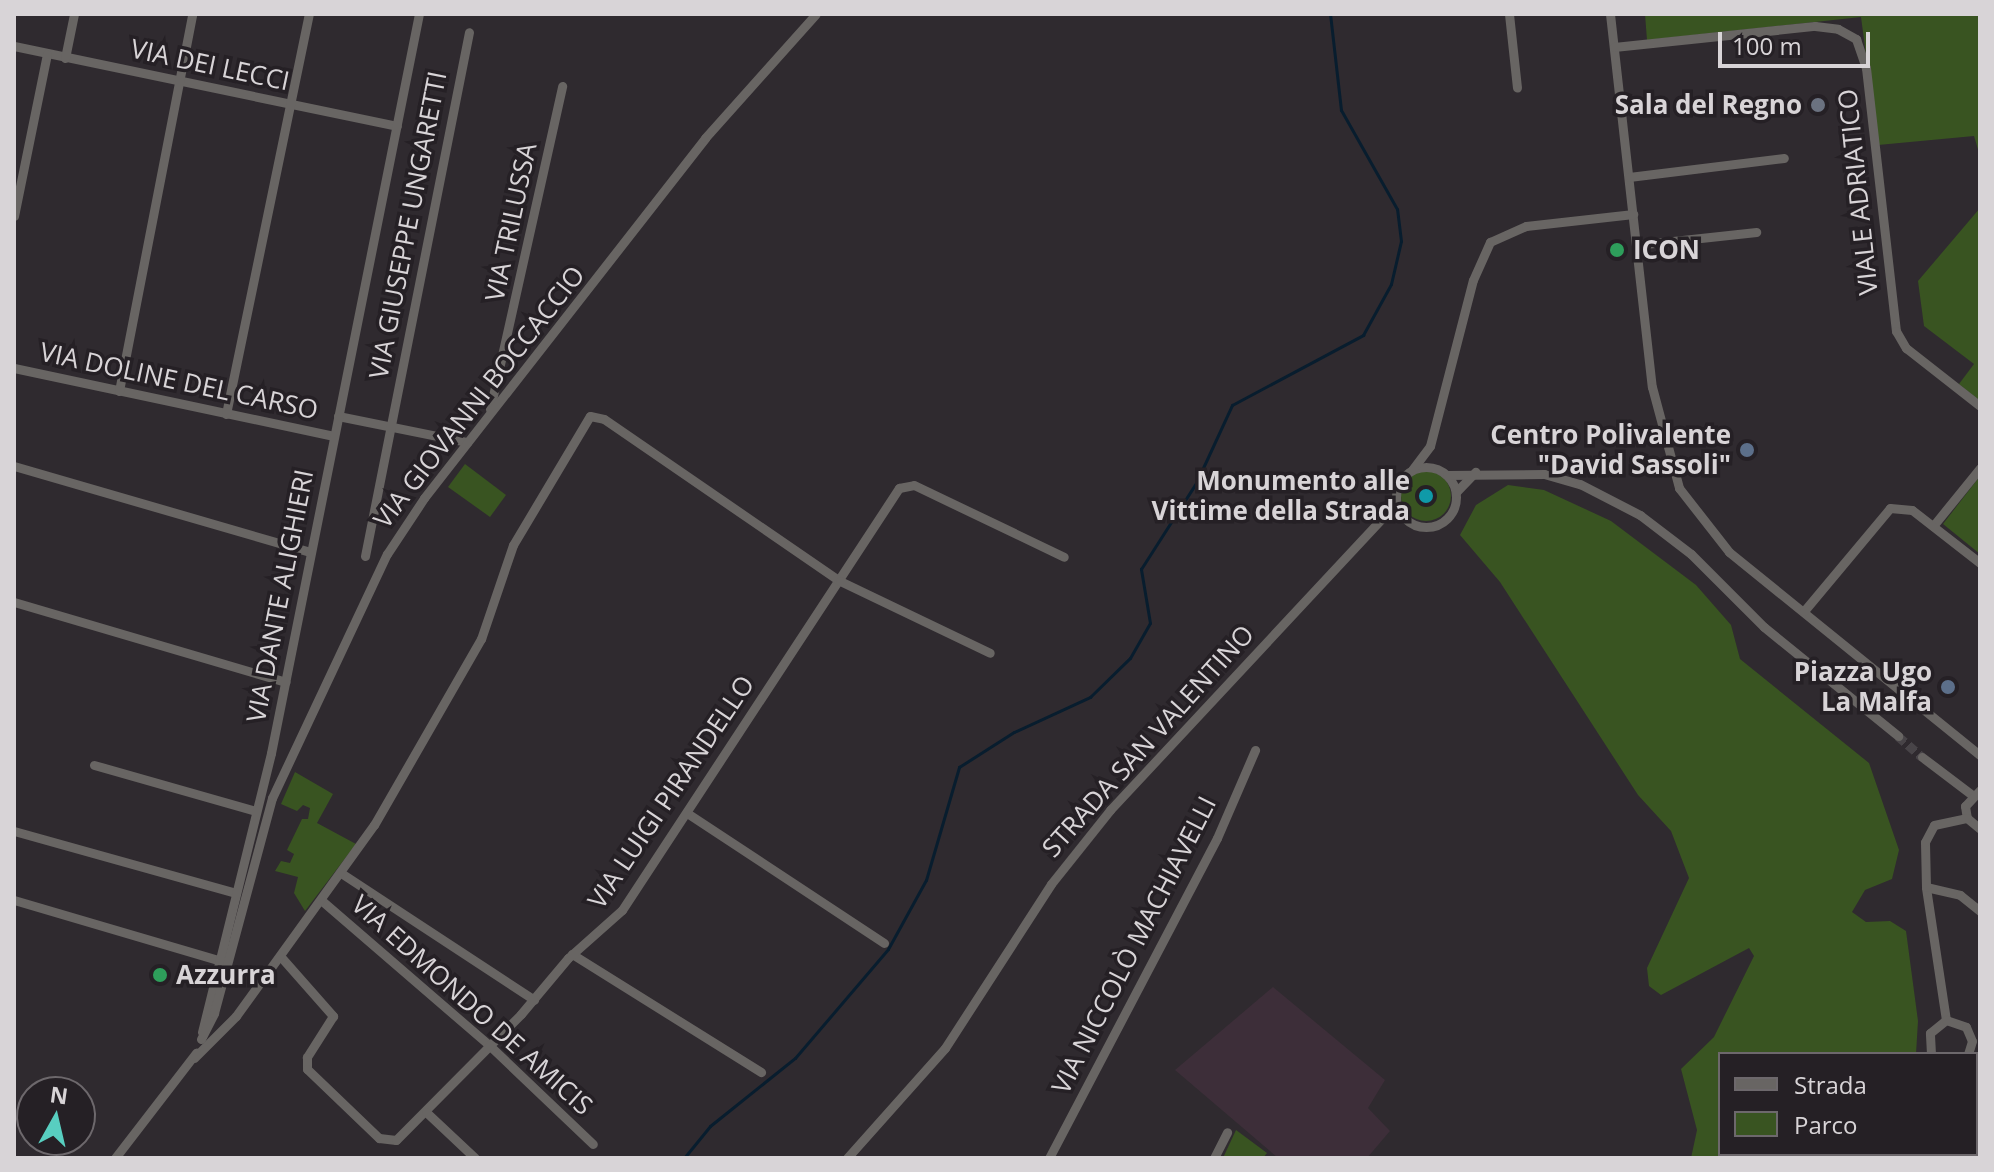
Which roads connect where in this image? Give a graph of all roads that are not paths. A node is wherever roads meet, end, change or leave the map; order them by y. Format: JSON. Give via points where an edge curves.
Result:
{"nodes":[{"id":1,"x":74,"y":14,"type":"edge"},
{"id":2,"x":192,"y":14,"type":"edge"},
{"id":3,"x":309,"y":14,"type":"edge"},
{"id":4,"x":419,"y":14,"type":"edge"},
{"id":5,"x":816,"y":14,"type":"edge"},
{"id":6,"x":1509,"y":14,"type":"edge"},
{"id":7,"x":1610,"y":14,"type":"edge"},
{"id":8,"x":469,"y":32,"type":"dead end"},
{"id":9,"x":14,"y":46,"type":"edge"},
{"id":10,"x":1614,"y":47,"type":"junction"},
{"id":11,"x":47,"y":54,"type":"junction"},
{"id":12,"x":65,"y":58,"type":"junction"},
{"id":13,"x":178,"y":82,"type":"junction"},
{"id":14,"x":562,"y":86,"type":"dead end"},
{"id":15,"x":1517,"y":88,"type":"dead end"},
{"id":16,"x":291,"y":104,"type":"junction"},
{"id":17,"x":397,"y":126,"type":"junction"},
{"id":18,"x":1784,"y":158,"type":"dead end"},
{"id":19,"x":1629,"y":177,"type":"junction"},
{"id":20,"x":1633,"y":214,"type":"junction"},
{"id":21,"x":14,"y":216,"type":"edge"},
{"id":22,"x":1756,"y":232,"type":"dead end"},
{"id":23,"x":1636,"y":245,"type":"junction"},
{"id":24,"x":14,"y":368,"type":"edge"},
{"id":25,"x":119,"y":391,"type":"junction"},
{"id":26,"x":1980,"y":406,"type":"edge"},
{"id":27,"x":490,"y":412,"type":"junction"},
{"id":28,"x":226,"y":414,"type":"junction"},
{"id":29,"x":338,"y":416,"type":"junction"},
{"id":30,"x":390,"y":427,"type":"junction"},
{"id":31,"x":334,"y":436,"type":"junction"},
{"id":32,"x":467,"y":442,"type":"junction"},
{"id":33,"x":1430,"y":446,"type":"junction"},
{"id":34,"x":14,"y":466,"type":"edge"},
{"id":35,"x":1980,"y":468,"type":"edge"},
{"id":36,"x":1435,"y":469,"type":"junction"},
{"id":37,"x":1412,"y":470,"type":"junction"},
{"id":38,"x":1475,"y":472,"type":"junction"},
{"id":39,"x":1447,"y":475,"type":"junction"},
{"id":40,"x":1456,"y":492,"type":"junction"},
{"id":41,"x":1396,"y":503,"type":"junction"},
{"id":42,"x":1385,"y":519,"type":"junction"},
{"id":43,"x":1405,"y":519,"type":"junction"},
{"id":44,"x":1933,"y":526,"type":"junction"},
{"id":45,"x":310,"y":552,"type":"junction"},
{"id":46,"x":365,"y":556,"type":"dead end"},
{"id":47,"x":1064,"y":557,"type":"dead end"},
{"id":48,"x":1980,"y":563,"type":"edge"},
{"id":49,"x":840,"y":581,"type":"junction"},
{"id":50,"x":14,"y":602,"type":"edge"},
{"id":51,"x":1804,"y":611,"type":"junction"},
{"id":52,"x":990,"y":653,"type":"dead end"},
{"id":53,"x":285,"y":682,"type":"junction"},
{"id":54,"x":1898,"y":736,"type":"tunnel mouth"},
{"id":55,"x":1255,"y":750,"type":"dead end"},
{"id":56,"x":1980,"y":755,"type":"edge"},
{"id":57,"x":1922,"y":757,"type":"tunnel mouth"},
{"id":58,"x":94,"y":765,"type":"dead end"},
{"id":59,"x":1976,"y":792,"type":"edge"},
{"id":60,"x":256,"y":811,"type":"junction"},
{"id":61,"x":687,"y":813,"type":"junction"},
{"id":62,"x":1967,"y":818,"type":"junction"},
{"id":63,"x":1980,"y":829,"type":"edge"},
{"id":64,"x":14,"y":831,"type":"edge"},
{"id":65,"x":341,"y":873,"type":"junction"},
{"id":66,"x":1926,"y":887,"type":"junction"},
{"id":67,"x":236,"y":893,"type":"junction"},
{"id":68,"x":14,"y":900,"type":"edge"},
{"id":69,"x":321,"y":900,"type":"junction"},
{"id":70,"x":1980,"y":911,"type":"edge"},
{"id":71,"x":884,"y":943,"type":"dead end"},
{"id":72,"x":572,"y":954,"type":"junction"},
{"id":73,"x":281,"y":957,"type":"junction"},
{"id":74,"x":218,"y":960,"type":"junction"},
{"id":75,"x":534,"y":1000,"type":"junction"},
{"id":76,"x":1946,"y":1020,"type":"junction"},
{"id":77,"x":201,"y":1039,"type":"junction"},
{"id":78,"x":490,"y":1046,"type":"junction"},
{"id":79,"x":1931,"y":1052,"type":"edge"},
{"id":80,"x":1969,"y":1052,"type":"edge"},
{"id":81,"x":194,"y":1058,"type":"junction"},
{"id":82,"x":761,"y":1072,"type":"dead end"},
{"id":83,"x":426,"y":1112,"type":"junction"},
{"id":84,"x":1227,"y":1132,"type":"dead end"},
{"id":85,"x":593,"y":1144,"type":"dead end"},
{"id":86,"x":115,"y":1158,"type":"edge"},
{"id":87,"x":475,"y":1158,"type":"edge"},
{"id":88,"x":847,"y":1158,"type":"edge"},
{"id":89,"x":1049,"y":1158,"type":"edge"},
{"id":90,"x":1214,"y":1158,"type":"edge"}],
"edges":[{"from":1,"to":12,"type":"street"},
{"from":2,"to":13,"type":"street"},
{"from":3,"to":16,"type":"street"},
{"from":4,"to":17,"type":"street","name":"VIA DANTE ALIGHIERI"},
{"from":5,"to":27,"type":"street","name":"VIA GIOVANNI BOCCACCIO","via":[[716,123]]},
{"from":6,"to":15,"type":"street"},
{"from":7,"to":10,"type":"street"},
{"from":8,"to":30,"type":"street","name":"VIA GIUSEPPE UNGARETTI"},
{"from":9,"to":11,"type":"street","name":"VIA DEI LECCI"},
{"from":10,"to":19,"type":"street"},
{"from":10,"to":26,"type":"street","name":"VIALE ADRIATICO","via":[[1810,26],[1854,36],[1866,68],[1897,336]]},
{"from":11,"to":12,"type":"street","name":"VIA DEI LECCI"},
{"from":11,"to":21,"type":"street"},
{"from":12,"to":13,"type":"street","name":"VIA DEI LECCI"},
{"from":13,"to":16,"type":"street","name":"VIA DEI LECCI"},
{"from":13,"to":25,"type":"street"},
{"from":14,"to":27,"type":"street","name":"VIA TRILUSSA"},
{"from":16,"to":17,"type":"street","name":"VIA DEI LECCI"},
{"from":16,"to":28,"type":"street"},
{"from":17,"to":29,"type":"street","name":"VIA DANTE ALIGHIERI"},
{"from":18,"to":19,"type":"street"},
{"from":19,"to":20,"type":"street"},
{"from":20,"to":23,"type":"street"},
{"from":20,"to":33,"type":"street","via":[[1519,228],[1490,242],[1473,280]]},
{"from":22,"to":23,"type":"street"},
{"from":23,"to":51,"type":"street","via":[[1655,408],[1679,488],[1724,546]]},
{"from":24,"to":25,"type":"street","name":"VIA DOLINE DEL CARSO"},
{"from":25,"to":28,"type":"street","name":"VIA DOLINE DEL CARSO"},
{"from":27,"to":32,"type":"street","name":"VIA GIOVANNI BOCCACCIO"},
{"from":28,"to":31,"type":"street","name":"VIA DOLINE DEL CARSO"},
{"from":29,"to":30,"type":"street"},
{"from":29,"to":31,"type":"street","name":"VIA DANTE ALIGHIERI"},
{"from":30,"to":32,"type":"street"},
{"from":30,"to":46,"type":"street","name":"VIA GIUSEPPE UNGARETTI"},
{"from":31,"to":45,"type":"street","name":"VIA DANTE ALIGHIERI"},
{"from":32,"to":77,"type":"street","name":"VIA GIOVANNI BOCCACCIO","via":[[382,562],[285,768],[256,850],[213,1017]]},
{"from":33,"to":36,"type":"street"},
{"from":33,"to":37,"type":"street"},
{"from":34,"to":45,"type":"street"},
{"from":35,"to":44,"type":"street"},
{"from":36,"to":37,"type":"street"},
{"from":36,"to":39,"type":"street"},
{"from":37,"to":41,"type":"street","via":[[1398,485]]},
{"from":38,"to":39,"type":"street"},
{"from":38,"to":40,"type":"street"},
{"from":38,"to":54,"type":"street","via":[[1551,476],[1640,515],[1682,546],[1764,627]]},
{"from":39,"to":40,"type":"street"},
{"from":40,"to":43,"type":"street","via":[[1454,511],[1437,526],[1422,528]]},
{"from":41,"to":42,"type":"street","name":"STRADA SAN VALENTINO"},
{"from":41,"to":43,"type":"street"},
{"from":42,"to":43,"type":"street"},
{"from":42,"to":88,"type":"street","name":"STRADA SAN VALENTINO","via":[[1110,810],[1055,878],[938,1057]]},
{"from":44,"to":48,"type":"street"},
{"from":44,"to":51,"type":"street","via":[[1908,508],[1887,510]]},
{"from":45,"to":53,"type":"street","name":"VIA DANTE ALIGHIERI"},
{"from":47,"to":49,"type":"street","name":"VIA LUIGI PIRANDELLO","via":[[906,484],[896,491]]},
{"from":49,"to":52,"type":"street"},
{"from":49,"to":61,"type":"street","name":"VIA LUIGI PIRANDELLO"},
{"from":49,"to":65,"type":"street","via":[[604,419],[587,417],[513,545],[470,660]]},
{"from":50,"to":53,"type":"street"},
{"from":51,"to":56,"type":"street"},
{"from":53,"to":60,"type":"street","name":"VIA DANTE ALIGHIERI"},
{"from":55,"to":89,"type":"street","name":"VIA NICCOLÒ MACHIAVELLI","via":[[1217,838]]},
{"from":57,"to":59,"type":"street"},
{"from":58,"to":60,"type":"street"},
{"from":59,"to":62,"type":"street"},
{"from":60,"to":67,"type":"street","name":"VIA DANTE ALIGHIERI"},
{"from":61,"to":71,"type":"street"},
{"from":61,"to":72,"type":"street","name":"VIA LUIGI PIRANDELLO","via":[[620,913]]},
{"from":62,"to":63,"type":"street"},
{"from":62,"to":66,"type":"street","via":[[1928,830]]},
{"from":64,"to":67,"type":"street"},
{"from":65,"to":69,"type":"street"},
{"from":65,"to":75,"type":"street"},
{"from":66,"to":70,"type":"street","via":[[1960,895]]},
{"from":66,"to":76,"type":"street"},
{"from":67,"to":74,"type":"street","name":"VIA DANTE ALIGHIERI"},
{"from":68,"to":74,"type":"street"},
{"from":69,"to":73,"type":"street"},
{"from":69,"to":78,"type":"street","name":"VIA EDMONDO DE AMICIS"},
{"from":72,"to":75,"type":"street","name":"VIA LUIGI PIRANDELLO"},
{"from":72,"to":82,"type":"street"},
{"from":73,"to":81,"type":"street","via":[[233,1020]]},
{"from":73,"to":83,"type":"street","name":"VIA LUIGI PIRANDELLO","via":[[333,1016],[307,1057],[309,1071],[383,1140],[396,1140]]},
{"from":74,"to":77,"type":"street","name":"VIA DANTE ALIGHIERI"},
{"from":75,"to":78,"type":"street","name":"VIA LUIGI PIRANDELLO"},
{"from":76,"to":79,"type":"street","via":[[1930,1033]]},
{"from":76,"to":80,"type":"street","via":[[1966,1027],[1972,1041]]},
{"from":77,"to":81,"type":"street","name":"VIA DANTE ALIGHIERI"},
{"from":78,"to":83,"type":"street","name":"VIA LUIGI PIRANDELLO"},
{"from":78,"to":85,"type":"street","name":"VIA EDMONDO DE AMICIS"},
{"from":81,"to":86,"type":"street","name":"VIA DANTE ALIGHIERI"},
{"from":83,"to":87,"type":"street"},
{"from":84,"to":90,"type":"street"}]}
